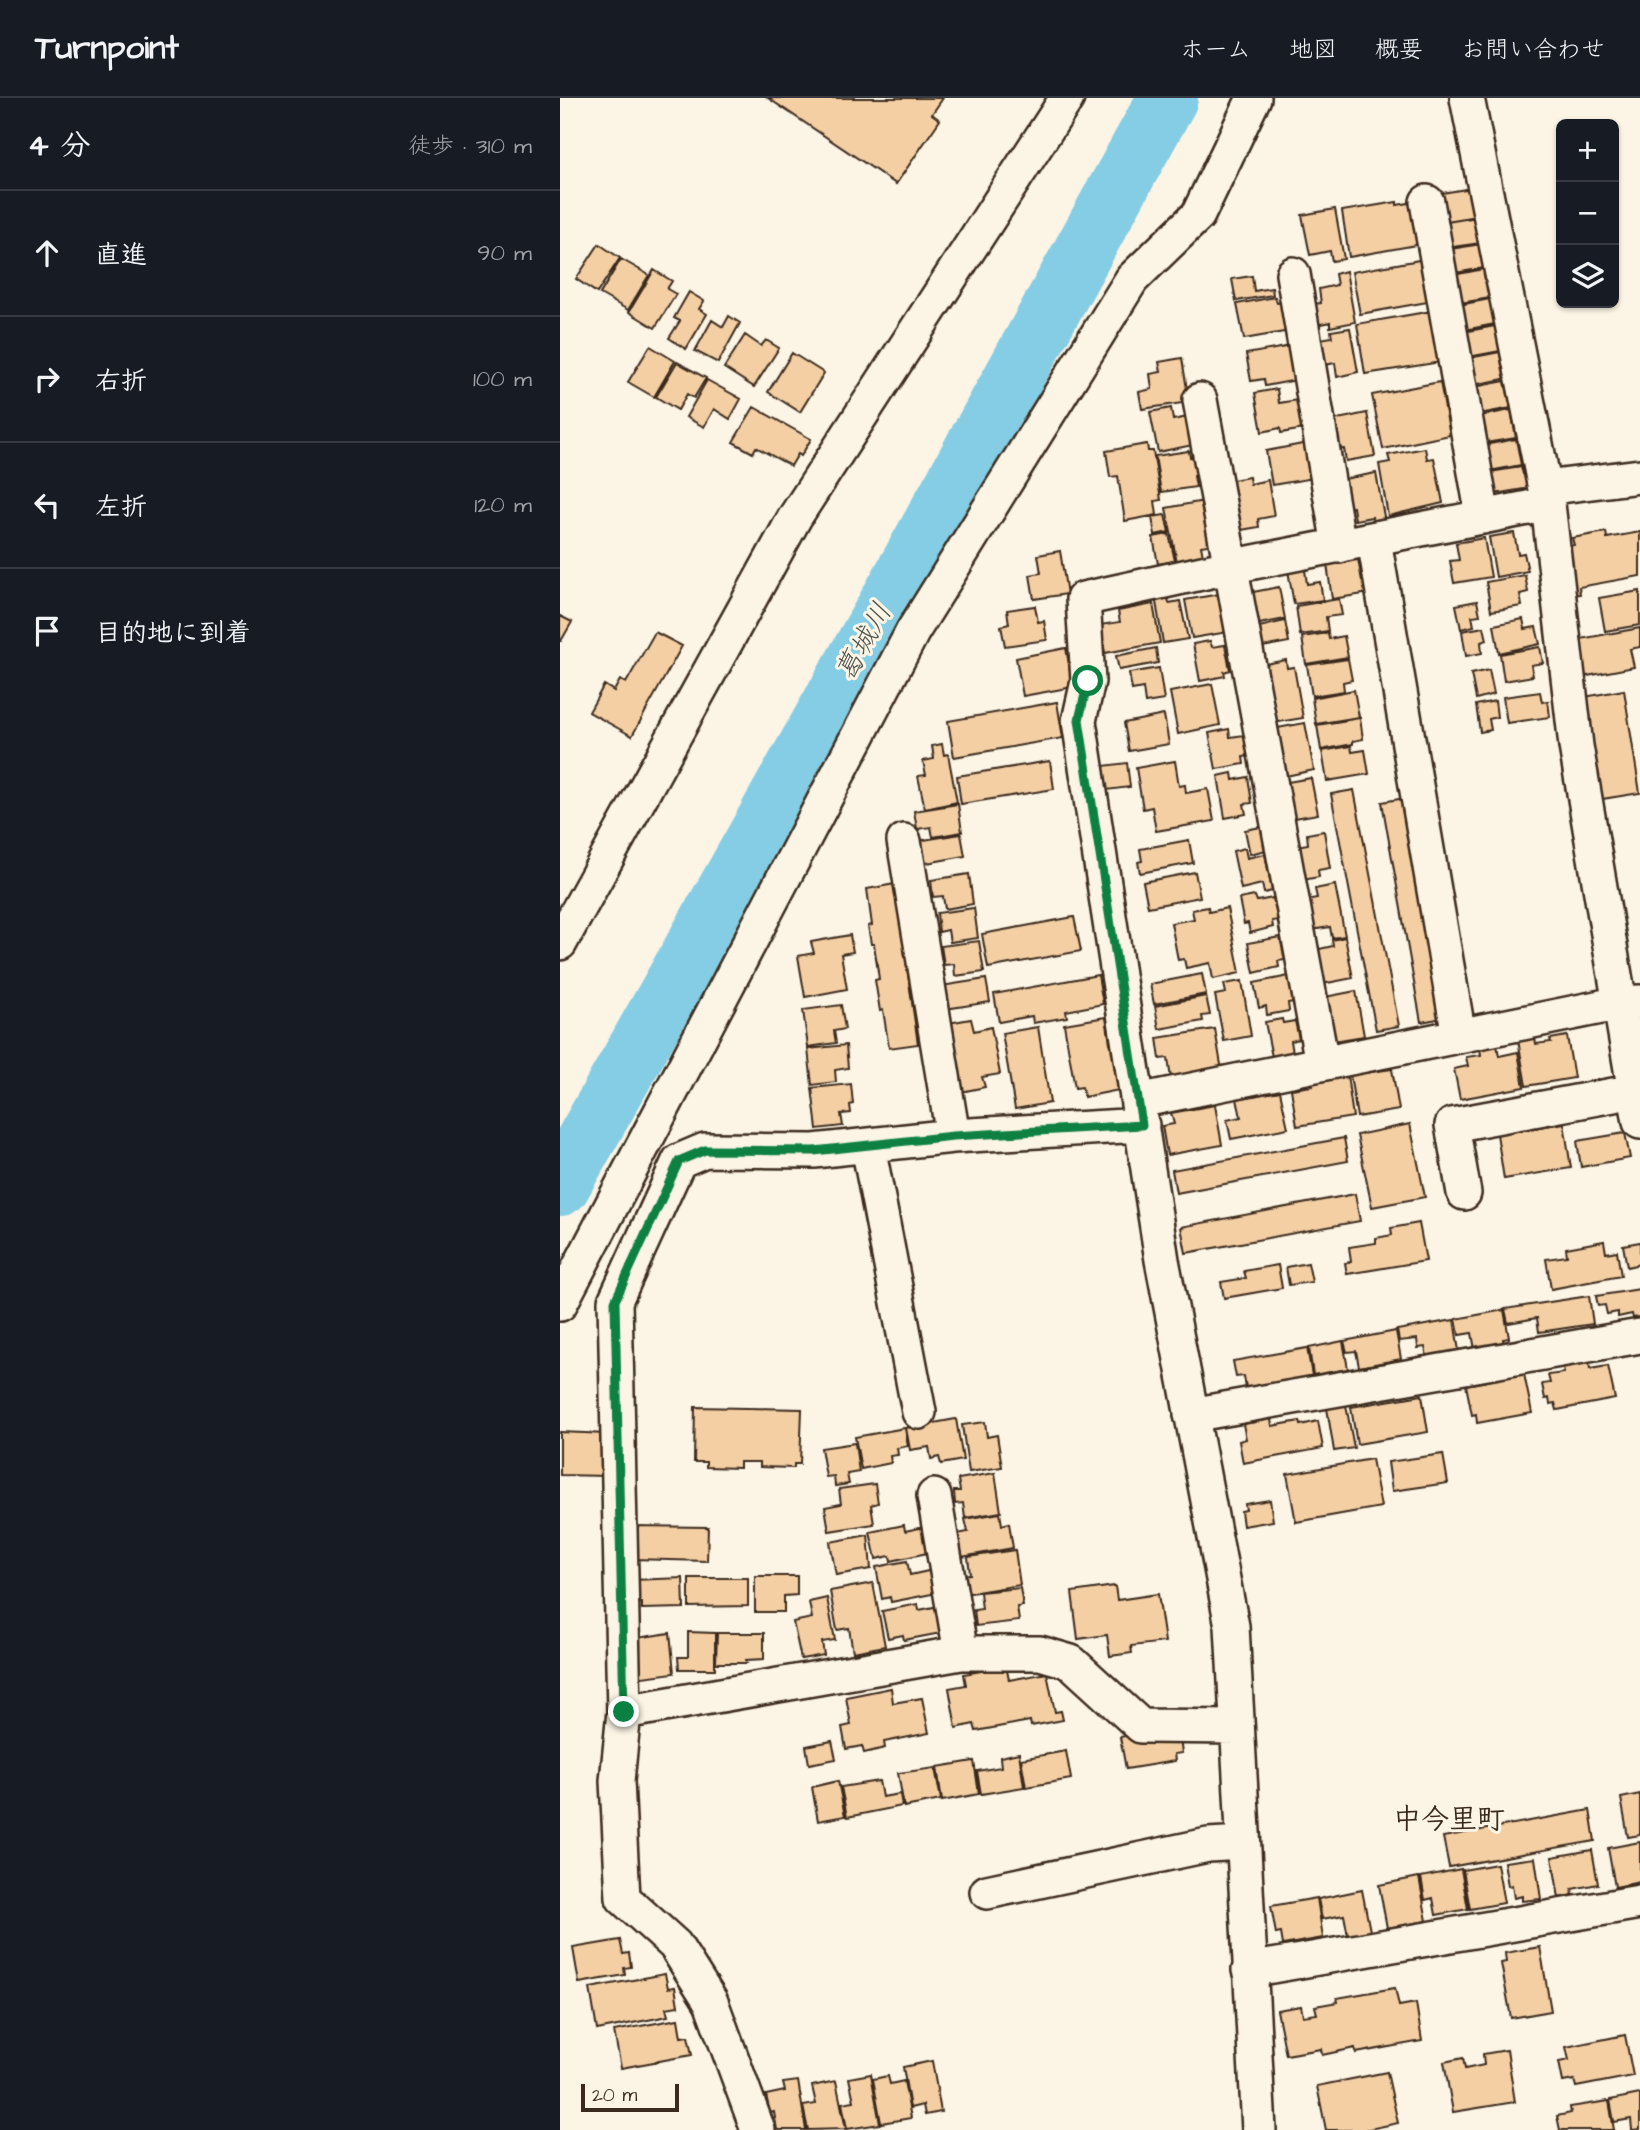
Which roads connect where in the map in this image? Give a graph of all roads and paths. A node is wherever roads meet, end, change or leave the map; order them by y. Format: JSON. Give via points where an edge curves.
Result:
{"nodes":[{"id":1,"x":1067,"y":98,"type":"edge"},
{"id":2,"x":1254,"y":98,"type":"edge"},
{"id":3,"x":1467,"y":98,"type":"edge"},
{"id":4,"x":1427,"y":202,"type":"dead end"},
{"id":5,"x":1293,"y":274,"type":"dead end"},
{"id":6,"x":1199,"y":400,"type":"dead end"},
{"id":7,"x":1640,"y":476,"type":"edge"},
{"id":8,"x":1546,"y":496,"type":"junction"},
{"id":9,"x":1483,"y":517,"type":"junction"},
{"id":10,"x":1374,"y":540,"type":"junction"},
{"id":11,"x":1339,"y":546,"type":"junction"},
{"id":12,"x":1230,"y":567,"type":"junction"},
{"id":13,"x":904,"y":841,"type":"dead end"},
{"id":14,"x":560,"y":943,"type":"edge"},
{"id":15,"x":1631,"y":1002,"type":"edge"},
{"id":16,"x":1459,"y":1036,"type":"junction"},
{"id":17,"x":1322,"y":1063,"type":"junction"},
{"id":18,"x":1637,"y":1106,"type":"edge"},
{"id":19,"x":1140,"y":1113,"type":"junction"},
{"id":20,"x":953,"y":1136,"type":"junction"},
{"id":21,"x":868,"y":1146,"type":"junction"},
{"id":22,"x":1464,"y":1193,"type":"dead end"},
{"id":23,"x":560,"y":1304,"type":"edge"},
{"id":24,"x":1640,"y":1336,"type":"edge"},
{"id":25,"x":919,"y":1412,"type":"dead end"},
{"id":26,"x":1191,"y":1415,"type":"junction"},
{"id":27,"x":933,"y":1496,"type":"dead end"},
{"id":28,"x":961,"y":1653,"type":"junction"},
{"id":29,"x":624,"y":1712,"type":"junction"},
{"id":30,"x":1237,"y":1727,"type":"junction"},
{"id":31,"x":1242,"y":1843,"type":"junction"},
{"id":32,"x":987,"y":1892,"type":"dead end"},
{"id":33,"x":1640,"y":1902,"type":"edge"},
{"id":34,"x":1249,"y":1970,"type":"junction"},
{"id":35,"x":758,"y":2130,"type":"edge"},
{"id":36,"x":1259,"y":2130,"type":"edge"}],
"edges":[{"from":1,"to":14,"type":"street","via":[[796,517]]},
{"from":2,"to":23,"type":"street","via":[[1198,215],[1132,279],[913,631]]},
{"from":3,"to":8,"type":"street"},
{"from":4,"to":9,"type":"street"},
{"from":5,"to":11,"type":"street"},
{"from":6,"to":12,"type":"street"},
{"from":7,"to":8,"type":"street"},
{"from":8,"to":9,"type":"street"},
{"from":8,"to":15,"type":"street","via":[[1576,746]]},
{"from":9,"to":10,"type":"street"},
{"from":10,"to":11,"type":"street"},
{"from":10,"to":16,"type":"street"},
{"from":11,"to":12,"type":"street"},
{"from":12,"to":17,"type":"street"},
{"from":12,"to":19,"type":"street","via":[[1083,599],[1088,681],[1079,720]]},
{"from":13,"to":20,"type":"street"},
{"from":15,"to":16,"type":"street"},
{"from":15,"to":18,"type":"street"},
{"from":16,"to":17,"type":"street"},
{"from":17,"to":19,"type":"street"},
{"from":18,"to":22,"type":"street","via":[[1452,1125]]},
{"from":19,"to":20,"type":"street"},
{"from":19,"to":26,"type":"street"},
{"from":20,"to":21,"type":"street"},
{"from":21,"to":25,"type":"street"},
{"from":21,"to":29,"type":"street","via":[[814,1151],[705,1150],[679,1161],[615,1301]]},
{"from":24,"to":26,"type":"street"},
{"from":26,"to":30,"type":"street","via":[[1232,1626]]},
{"from":27,"to":28,"type":"street"},
{"from":28,"to":29,"type":"street"},
{"from":28,"to":30,"type":"street","via":[[1040,1653],[1071,1662],[1141,1726]]},
{"from":29,"to":35,"type":"street","via":[[617,1781],[623,1898],[675,1945],[711,2002]]},
{"from":30,"to":31,"type":"street"},
{"from":31,"to":32,"type":"street","via":[[1208,1845]]},
{"from":31,"to":34,"type":"street"},
{"from":33,"to":34,"type":"street"},
{"from":34,"to":36,"type":"street"}]}
